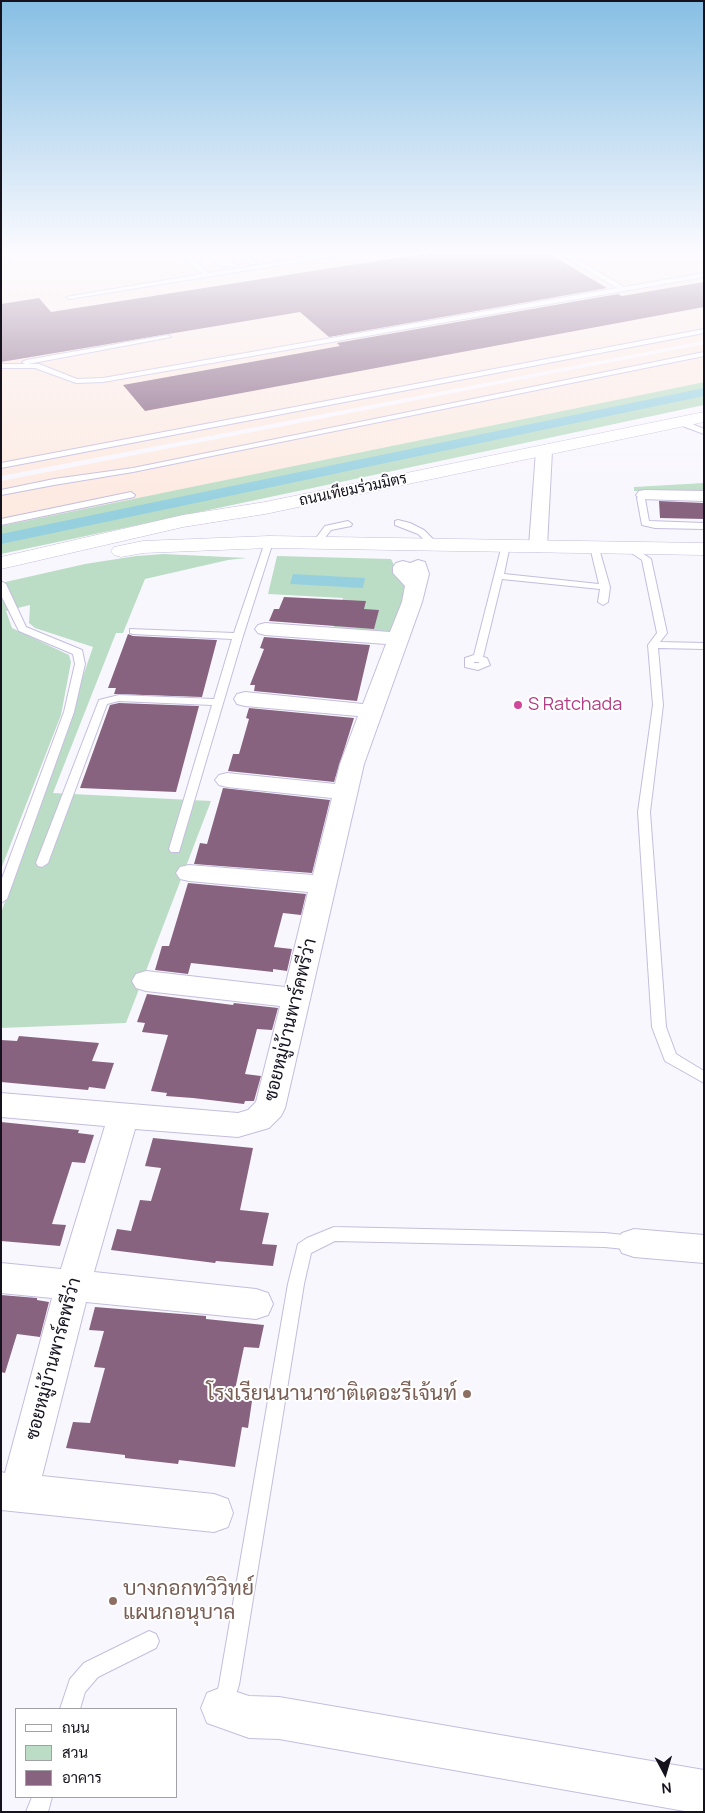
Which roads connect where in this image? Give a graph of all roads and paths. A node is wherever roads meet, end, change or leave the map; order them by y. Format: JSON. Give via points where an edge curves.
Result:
{"nodes":[{"id":1,"x":350,"y":337,"type":"edge"},
{"id":2,"x":675,"y":337,"type":"edge"},
{"id":3,"x":168,"y":338,"type":"dead end"},
{"id":4,"x":704,"y":354,"type":"edge"},
{"id":5,"x":2,"y":366,"type":"edge"},
{"id":6,"x":704,"y":416,"type":"edge"},
{"id":7,"x":680,"y":422,"type":"junction"},
{"id":8,"x":704,"y":432,"type":"edge"},
{"id":9,"x":544,"y":450,"type":"junction"},
{"id":10,"x":1,"y":466,"type":"edge"},
{"id":11,"x":1,"y":493,"type":"edge"},
{"id":12,"x":131,"y":495,"type":"dead end"},
{"id":13,"x":645,"y":495,"type":"joint"},
{"id":14,"x":704,"y":496,"type":"edge"},
{"id":15,"x":265,"y":508,"type":"junction"},
{"id":16,"x":1,"y":522,"type":"edge"},
{"id":17,"x":398,"y":523,"type":"dead end"},
{"id":18,"x":348,"y":524,"type":"dead end"},
{"id":19,"x":704,"y":526,"type":"edge"},
{"id":20,"x":269,"y":542,"type":"junction"},
{"id":21,"x":317,"y":542,"type":"junction"},
{"id":22,"x":222,"y":543,"type":"junction"},
{"id":23,"x":506,"y":545,"type":"junction"},
{"id":24,"x":538,"y":546,"type":"junction"},
{"id":25,"x":595,"y":547,"type":"junction"},
{"id":26,"x":630,"y":548,"type":"junction"},
{"id":27,"x":704,"y":549,"type":"edge"},
{"id":28,"x":414,"y":558,"type":"junction"},
{"id":29,"x":1,"y":562,"type":"edge"},
{"id":30,"x":1,"y":571,"type":"edge"},
{"id":31,"x":498,"y":576,"type":"junction"},
{"id":32,"x":1,"y":584,"type":"edge"},
{"id":33,"x":605,"y":587,"type":"junction"},
{"id":34,"x":603,"y":602,"type":"dead end"},
{"id":35,"x":265,"y":629,"type":"dead end"},
{"id":36,"x":133,"y":630,"type":"dead end"},
{"id":37,"x":238,"y":636,"type":"junction"},
{"id":38,"x":398,"y":639,"type":"junction"},
{"id":39,"x":653,"y":645,"type":"junction"},
{"id":40,"x":704,"y":646,"type":"edge"},
{"id":41,"x":478,"y":658,"type":"dead end"},
{"id":42,"x":245,"y":699,"type":"dead end"},
{"id":43,"x":219,"y":702,"type":"junction"},
{"id":44,"x":371,"y":711,"type":"junction"},
{"id":45,"x":227,"y":780,"type":"dead end"},
{"id":46,"x":346,"y":792,"type":"junction"},
{"id":47,"x":175,"y":849,"type":"dead end"},
{"id":48,"x":42,"y":863,"type":"dead end"},
{"id":49,"x":189,"y":873,"type":"dead end"},
{"id":50,"x":324,"y":885,"type":"junction"},
{"id":51,"x":1,"y":899,"type":"edge"},
{"id":52,"x":146,"y":982,"type":"dead end"},
{"id":53,"x":296,"y":998,"type":"junction"},
{"id":54,"x":704,"y":1078,"type":"edge"},
{"id":55,"x":1,"y":1106,"type":"edge"},
{"id":56,"x":123,"y":1116,"type":"junction"},
{"id":57,"x":634,"y":1243,"type":"joint"},
{"id":58,"x":704,"y":1249,"type":"edge"},
{"id":59,"x":1,"y":1278,"type":"edge"},
{"id":60,"x":73,"y":1285,"type":"junction"},
{"id":61,"x":256,"y":1304,"type":"dead end"},
{"id":62,"x":10,"y":1492,"type":"edge"},
{"id":63,"x":214,"y":1513,"type":"dead end"},
{"id":64,"x":149,"y":1641,"type":"dead end"},
{"id":65,"x":70,"y":1708,"type":"edge"},
{"id":66,"x":222,"y":1708,"type":"joint"},
{"id":67,"x":704,"y":1792,"type":"edge"},
{"id":68,"x":42,"y":1798,"type":"edge"},
{"id":69,"x":38,"y":1812,"type":"edge"}],
"edges":[{"from":1,"to":5,"type":"lane","via":[[95,381],[69,380],[36,366]]},
{"from":2,"to":10,"type":"lane"},
{"from":3,"to":5,"type":"lane"},
{"from":4,"to":11,"type":"lane","via":[[133,470]]},
{"from":6,"to":7,"type":"street","name":"ถนนเทียมร่วมมิตร"},
{"from":7,"to":8,"type":"lane"},
{"from":7,"to":9,"type":"street","name":"ถนนเทียมร่วมมิตร"},
{"from":9,"to":15,"type":"street","name":"ถนนเทียมร่วมมิตร"},
{"from":9,"to":24,"type":"street"},
{"from":12,"to":16,"type":"lane"},
{"from":13,"to":14,"type":"street"},
{"from":13,"to":19,"type":"lane","via":[[641,498],[644,522]]},
{"from":15,"to":22,"type":"street","via":[[220,525],[214,533]]},
{"from":15,"to":29,"type":"street","name":"ถนนเทียมร่วมมิตร","via":[[182,521]]},
{"from":17,"to":28,"type":"lane","via":[[421,532]]},
{"from":18,"to":21,"type":"lane","via":[[328,528]]},
{"from":20,"to":21,"type":"street"},
{"from":20,"to":22,"type":"street"},
{"from":20,"to":37,"type":"lane"},
{"from":21,"to":28,"type":"street"},
{"from":22,"to":30,"type":"street","via":[[143,547]]},
{"from":23,"to":24,"type":"street"},
{"from":23,"to":28,"type":"street"},
{"from":23,"to":31,"type":"lane"},
{"from":24,"to":25,"type":"street"},
{"from":25,"to":26,"type":"street"},
{"from":25,"to":33,"type":"lane"},
{"from":26,"to":27,"type":"street"},
{"from":26,"to":39,"type":"lane","via":[[646,559],[662,633]]},
{"from":28,"to":38,"type":"street","name":"ซอยหมู่บ้านพาร์คพรีว่า","via":[[412,602]]},
{"from":31,"to":33,"type":"lane"},
{"from":31,"to":41,"type":"lane"},
{"from":32,"to":51,"type":"lane","via":[[22,629],[78,652],[80,664],[69,712]]},
{"from":33,"to":34,"type":"lane"},
{"from":35,"to":38,"type":"street"},
{"from":36,"to":37,"type":"lane"},
{"from":37,"to":43,"type":"lane"},
{"from":38,"to":44,"type":"street","name":"ซอยหมู่บ้านพาร์คพรีว่า"},
{"from":39,"to":40,"type":"lane"},
{"from":39,"to":54,"type":"lane","via":[[658,706],[644,812],[659,1027],[670,1056]]},
{"from":42,"to":44,"type":"street"},
{"from":43,"to":47,"type":"lane"},
{"from":43,"to":48,"type":"lane","via":[[119,698],[103,702]]},
{"from":44,"to":46,"type":"street","name":"ซอยหมู่บ้านพาร์คพรีว่า","via":[[352,764]]},
{"from":45,"to":46,"type":"street"},
{"from":46,"to":50,"type":"street","name":"ซอยหมู่บ้านพาร์คพรีว่า"},
{"from":49,"to":50,"type":"street"},
{"from":50,"to":53,"type":"street","name":"ซอยหมู่บ้านพาร์คพรีว่า"},
{"from":52,"to":53,"type":"street"},
{"from":53,"to":56,"type":"street","name":"ซอยหมู่บ้านพาร์คพรีว่า","via":[[270,1108],[258,1119],[238,1125]]},
{"from":55,"to":56,"type":"street"},
{"from":56,"to":60,"type":"street","name":"ซอยหมู่บ้านพาร์คพรีว่า"},
{"from":57,"to":58,"type":"street"},
{"from":57,"to":66,"type":"lane","via":[[334,1234],[304,1249],[229,1685]]},
{"from":59,"to":60,"type":"street"},
{"from":60,"to":61,"type":"street"},
{"from":60,"to":62,"type":"street","name":"ซอยหมู่บ้านพาร์คพรีว่า"},
{"from":62,"to":63,"type":"street"},
{"from":64,"to":65,"type":"lane","via":[[92,1670],[77,1686]]},
{"from":66,"to":67,"type":"street","via":[[249,1717],[279,1718]]},
{"from":68,"to":69,"type":"lane"}]}
